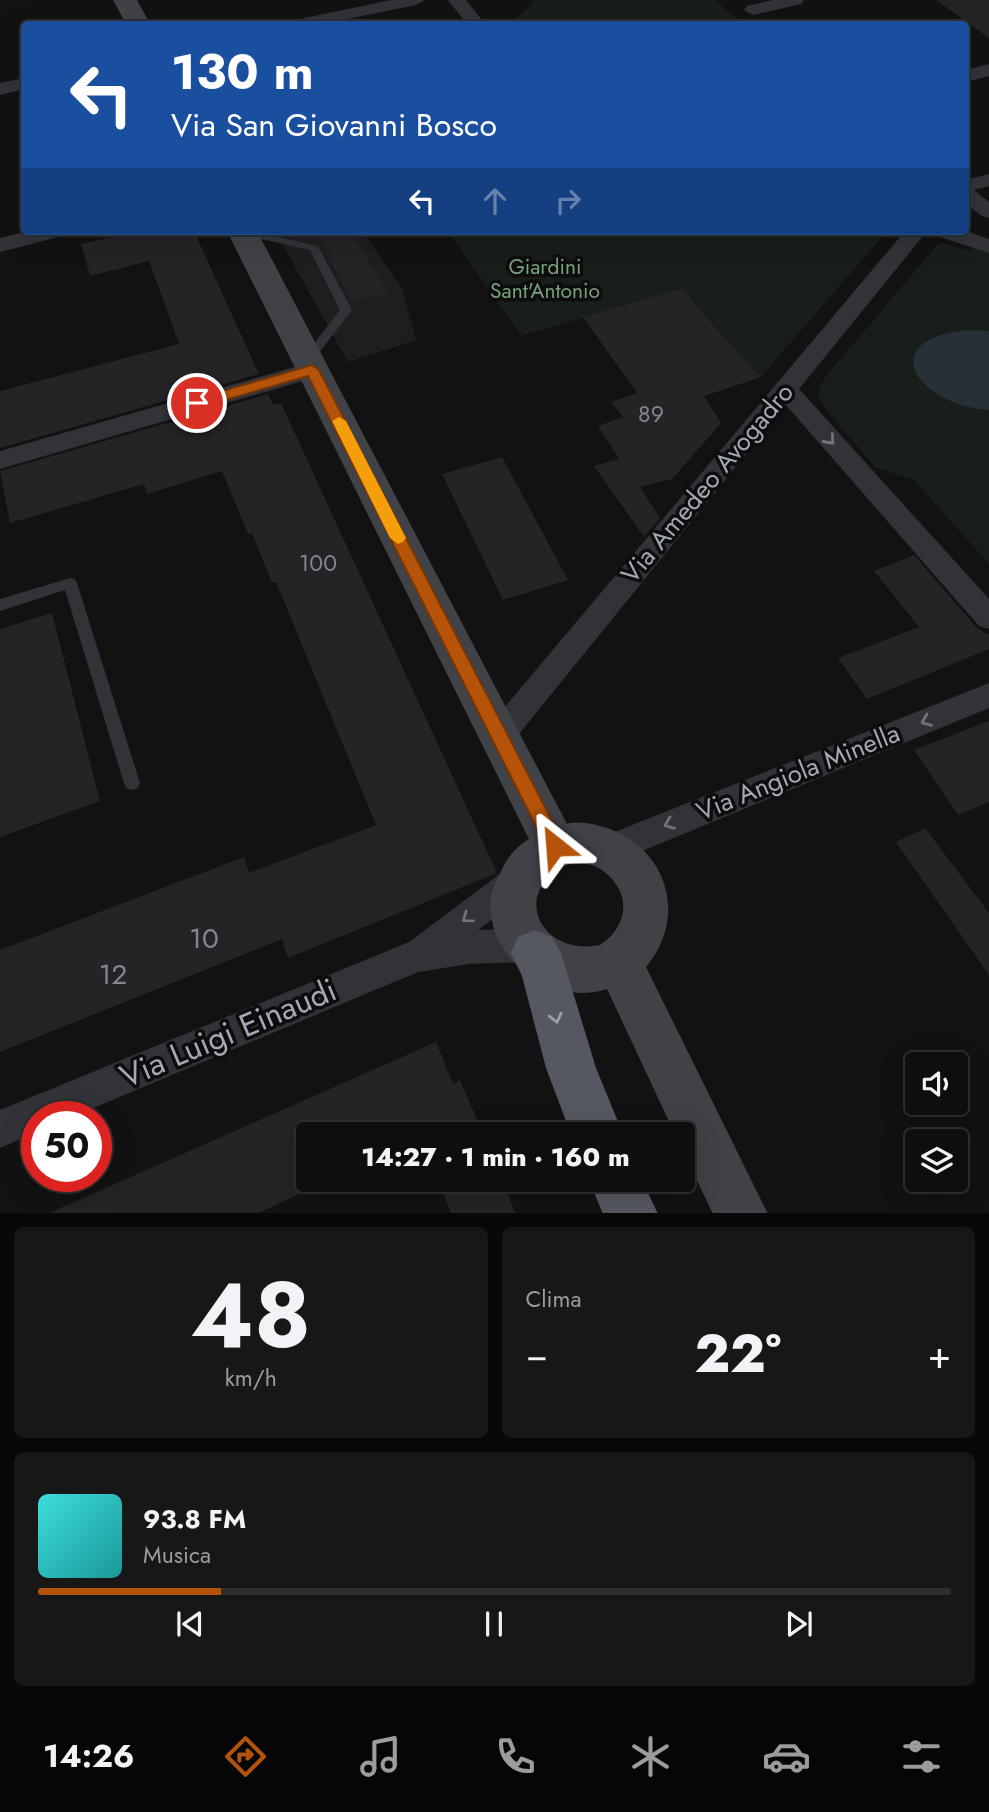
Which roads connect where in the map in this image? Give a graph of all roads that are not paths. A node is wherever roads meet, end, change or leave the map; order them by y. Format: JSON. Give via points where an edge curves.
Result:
{"nodes":[{"id":1,"x":125,"y":0,"type":"edge"},
{"id":2,"x":416,"y":0,"type":"edge"},
{"id":3,"x":457,"y":0,"type":"edge"},
{"id":4,"x":795,"y":0,"type":"edge"},
{"id":5,"x":747,"y":5,"type":"edge"},
{"id":6,"x":136,"y":21,"type":"edge"},
{"id":7,"x":314,"y":21,"type":"edge"},
{"id":8,"x":474,"y":21,"type":"edge"},
{"id":9,"x":766,"y":21,"type":"edge"},
{"id":10,"x":989,"y":70,"type":"edge"},
{"id":11,"x":969,"y":75,"type":"edge"},
{"id":12,"x":21,"y":85,"type":"edge"},
{"id":13,"x":0,"y":89,"type":"edge"},
{"id":14,"x":989,"y":180,"type":"edge"},
{"id":15,"x":969,"y":185,"type":"edge"},
{"id":16,"x":969,"y":196,"type":"edge"},
{"id":17,"x":989,"y":212,"type":"edge"},
{"id":18,"x":39,"y":235,"type":"edge"},
{"id":19,"x":244,"y":235,"type":"edge"},
{"id":20,"x":256,"y":235,"type":"edge"},
{"id":21,"x":913,"y":235,"type":"edge"},
{"id":22,"x":957,"y":235,"type":"edge"},
{"id":23,"x":0,"y":245,"type":"edge"},
{"id":24,"x":989,"y":246,"type":"edge"},
{"id":25,"x":310,"y":365,"type":"junction"},
{"id":26,"x":785,"y":389,"type":"junction"},
{"id":27,"x":0,"y":460,"type":"edge"},
{"id":28,"x":0,"y":605,"type":"edge"},
{"id":29,"x":989,"y":618,"type":"edge"},
{"id":30,"x":989,"y":695,"type":"edge"},
{"id":31,"x":499,"y":736,"type":"junction"},
{"id":32,"x":132,"y":783,"type":"dead end"},
{"id":33,"x":555,"y":846,"type":"junction"},
{"id":34,"x":608,"y":850,"type":"junction"},
{"id":35,"x":517,"y":881,"type":"junction"},
{"id":36,"x":531,"y":949,"type":"junction"},
{"id":37,"x":417,"y":955,"type":"junction"},
{"id":38,"x":618,"y":961,"type":"junction"},
{"id":39,"x":592,"y":1122,"type":"edge"},
{"id":40,"x":0,"y":1129,"type":"edge"},
{"id":41,"x":621,"y":1192,"type":"edge"},
{"id":42,"x":631,"y":1213,"type":"edge"},
{"id":43,"x":741,"y":1213,"type":"edge"}],
"edges":[{"from":1,"to":6,"type":"main road"},
{"from":2,"to":7,"type":"street"},
{"from":3,"to":8,"type":"street"},
{"from":4,"to":5,"type":"street"},
{"from":5,"to":9,"type":"street"},
{"from":10,"to":11,"type":"street"},
{"from":12,"to":13,"type":"street"},
{"from":14,"to":15,"type":"street"},
{"from":16,"to":17,"type":"street"},
{"from":18,"to":23,"type":"street"},
{"from":19,"to":25,"type":"main road"},
{"from":20,"to":25,"type":"lane","via":[[314,248],[346,310]]},
{"from":21,"to":26,"type":"street","name":"Via Amedeo Avogadro"},
{"from":22,"to":24,"type":"street"},
{"from":25,"to":27,"type":"street"},
{"from":25,"to":31,"type":"main road"},
{"from":26,"to":29,"type":"street","one_way":true},
{"from":26,"to":31,"type":"street","name":"Via Amedeo Avogadro"},
{"from":28,"to":32,"type":"lane","via":[[70,583]]},
{"from":30,"to":34,"type":"street","name":"Via Angiola Minella","one_way":true},
{"from":31,"to":33,"type":"main road"},
{"from":33,"to":34,"type":"main road","via":[[590,844]]},
{"from":33,"to":35,"type":"main road","via":[[533,860]]},
{"from":34,"to":38,"type":"main road","via":[[637,875],[647,912],[633,948]]},
{"from":35,"to":36,"type":"main road","via":[[513,914]]},
{"from":35,"to":37,"type":"street","name":"Via Luigi Einaudi","one_way":true},
{"from":36,"to":37,"type":"street","name":"Via Luigi Einaudi","via":[[469,947]]},
{"from":36,"to":38,"type":"main road","via":[[566,969],[585,971]]},
{"from":36,"to":39,"type":"highway","one_way":true,"via":[[544,970],[571,1068]]},
{"from":37,"to":40,"type":"street","name":"Via Luigi Einaudi"},
{"from":38,"to":43,"type":"main road"},
{"from":41,"to":42,"type":"highway"}]}
